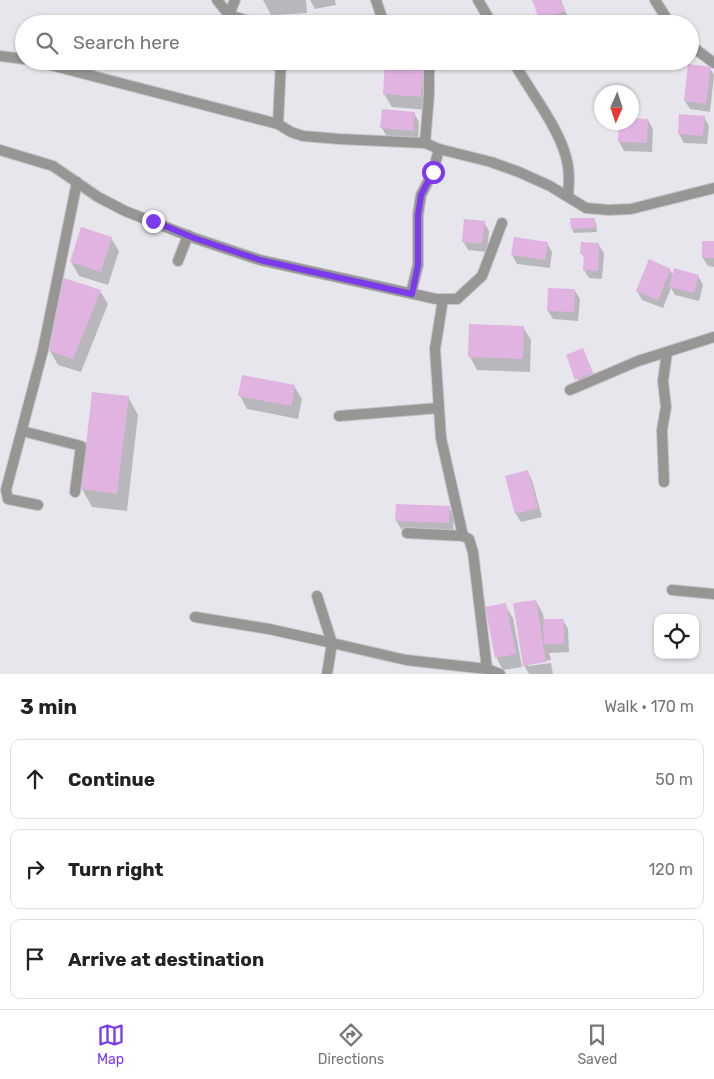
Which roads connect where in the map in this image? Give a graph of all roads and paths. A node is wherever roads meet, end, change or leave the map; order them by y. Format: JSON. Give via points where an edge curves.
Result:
{"nodes":[{"id":1,"x":217,"y":0,"type":"edge"},
{"id":2,"x":235,"y":0,"type":"edge"},
{"id":3,"x":376,"y":0,"type":"edge"},
{"id":4,"x":478,"y":0,"type":"edge"},
{"id":5,"x":655,"y":0,"type":"edge"},
{"id":6,"x":229,"y":15,"type":"joint"},
{"id":7,"x":381,"y":15,"type":"edge"},
{"id":8,"x":487,"y":15,"type":"edge"},
{"id":9,"x":664,"y":15,"type":"edge"},
{"id":10,"x":699,"y":51,"type":"edge"},
{"id":11,"x":0,"y":56,"type":"edge"},
{"id":12,"x":15,"y":58,"type":"edge"},
{"id":13,"x":714,"y":63,"type":"edge"},
{"id":14,"x":70,"y":70,"type":"edge"},
{"id":15,"x":281,"y":70,"type":"edge"},
{"id":16,"x":429,"y":70,"type":"edge"},
{"id":17,"x":518,"y":70,"type":"edge"},
{"id":18,"x":278,"y":124,"type":"junction"},
{"id":19,"x":424,"y":143,"type":"junction"},
{"id":20,"x":439,"y":149,"type":"junction"},
{"id":21,"x":0,"y":150,"type":"edge"},
{"id":22,"x":77,"y":182,"type":"junction"},
{"id":23,"x":714,"y":188,"type":"edge"},
{"id":24,"x":568,"y":196,"type":"junction"},
{"id":25,"x":502,"y":223,"type":"dead end"},
{"id":26,"x":188,"y":235,"type":"junction"},
{"id":27,"x":178,"y":261,"type":"dead end"},
{"id":28,"x":412,"y":294,"type":"junction"},
{"id":29,"x":443,"y":299,"type":"junction"},
{"id":30,"x":714,"y":338,"type":"edge"},
{"id":31,"x":667,"y":352,"type":"junction"},
{"id":32,"x":570,"y":390,"type":"dead end"},
{"id":33,"x":439,"y":408,"type":"junction"},
{"id":34,"x":339,"y":416,"type":"dead end"},
{"id":35,"x":22,"y":431,"type":"junction"},
{"id":36,"x":664,"y":482,"type":"dead end"},
{"id":37,"x":75,"y":492,"type":"dead end"},
{"id":38,"x":38,"y":505,"type":"dead end"},
{"id":39,"x":407,"y":533,"type":"dead end"},
{"id":40,"x":464,"y":536,"type":"junction"},
{"id":41,"x":672,"y":590,"type":"dead end"},
{"id":42,"x":714,"y":594,"type":"edge"},
{"id":43,"x":317,"y":596,"type":"dead end"},
{"id":44,"x":195,"y":617,"type":"dead end"},
{"id":45,"x":332,"y":643,"type":"junction"},
{"id":46,"x":487,"y":669,"type":"junction"},
{"id":47,"x":327,"y":674,"type":"edge"},
{"id":48,"x":500,"y":674,"type":"edge"}],
"edges":[{"from":1,"to":6,"type":"street"},
{"from":2,"to":6,"type":"street"},
{"from":3,"to":7,"type":"street"},
{"from":4,"to":8,"type":"street"},
{"from":5,"to":9,"type":"street"},
{"from":10,"to":13,"type":"street"},
{"from":11,"to":12,"type":"street"},
{"from":14,"to":18,"type":"street"},
{"from":15,"to":18,"type":"street"},
{"from":16,"to":19,"type":"street"},
{"from":17,"to":24,"type":"street","via":[[559,138],[569,175]]},
{"from":18,"to":19,"type":"street","via":[[304,136]]},
{"from":19,"to":20,"type":"street"},
{"from":20,"to":24,"type":"street","via":[[519,172]]},
{"from":20,"to":28,"type":"street","via":[[433,172],[421,195],[418,265]]},
{"from":21,"to":22,"type":"street","via":[[53,166]]},
{"from":22,"to":26,"type":"street","via":[[125,211]]},
{"from":22,"to":35,"type":"street","via":[[43,350]]},
{"from":23,"to":24,"type":"street","via":[[631,209],[586,208]]},
{"from":25,"to":29,"type":"street","via":[[482,276],[457,299]]},
{"from":26,"to":27,"type":"street"},
{"from":26,"to":28,"type":"street","via":[[260,260]]},
{"from":28,"to":29,"type":"street"},
{"from":29,"to":33,"type":"street","via":[[436,350]]},
{"from":30,"to":31,"type":"street"},
{"from":31,"to":32,"type":"street"},
{"from":31,"to":36,"type":"street","via":[[663,381],[666,407],[662,430]]},
{"from":33,"to":34,"type":"street"},
{"from":33,"to":40,"type":"street","via":[[441,438]]},
{"from":35,"to":37,"type":"street","via":[[81,446]]},
{"from":35,"to":38,"type":"street","via":[[6,495],[8,499]]},
{"from":39,"to":40,"type":"street"},
{"from":40,"to":46,"type":"street","via":[[473,552]]},
{"from":41,"to":42,"type":"street"},
{"from":43,"to":45,"type":"street"},
{"from":44,"to":45,"type":"street"},
{"from":45,"to":46,"type":"street","via":[[406,660]]},
{"from":45,"to":47,"type":"street"},
{"from":46,"to":48,"type":"street"}]}
